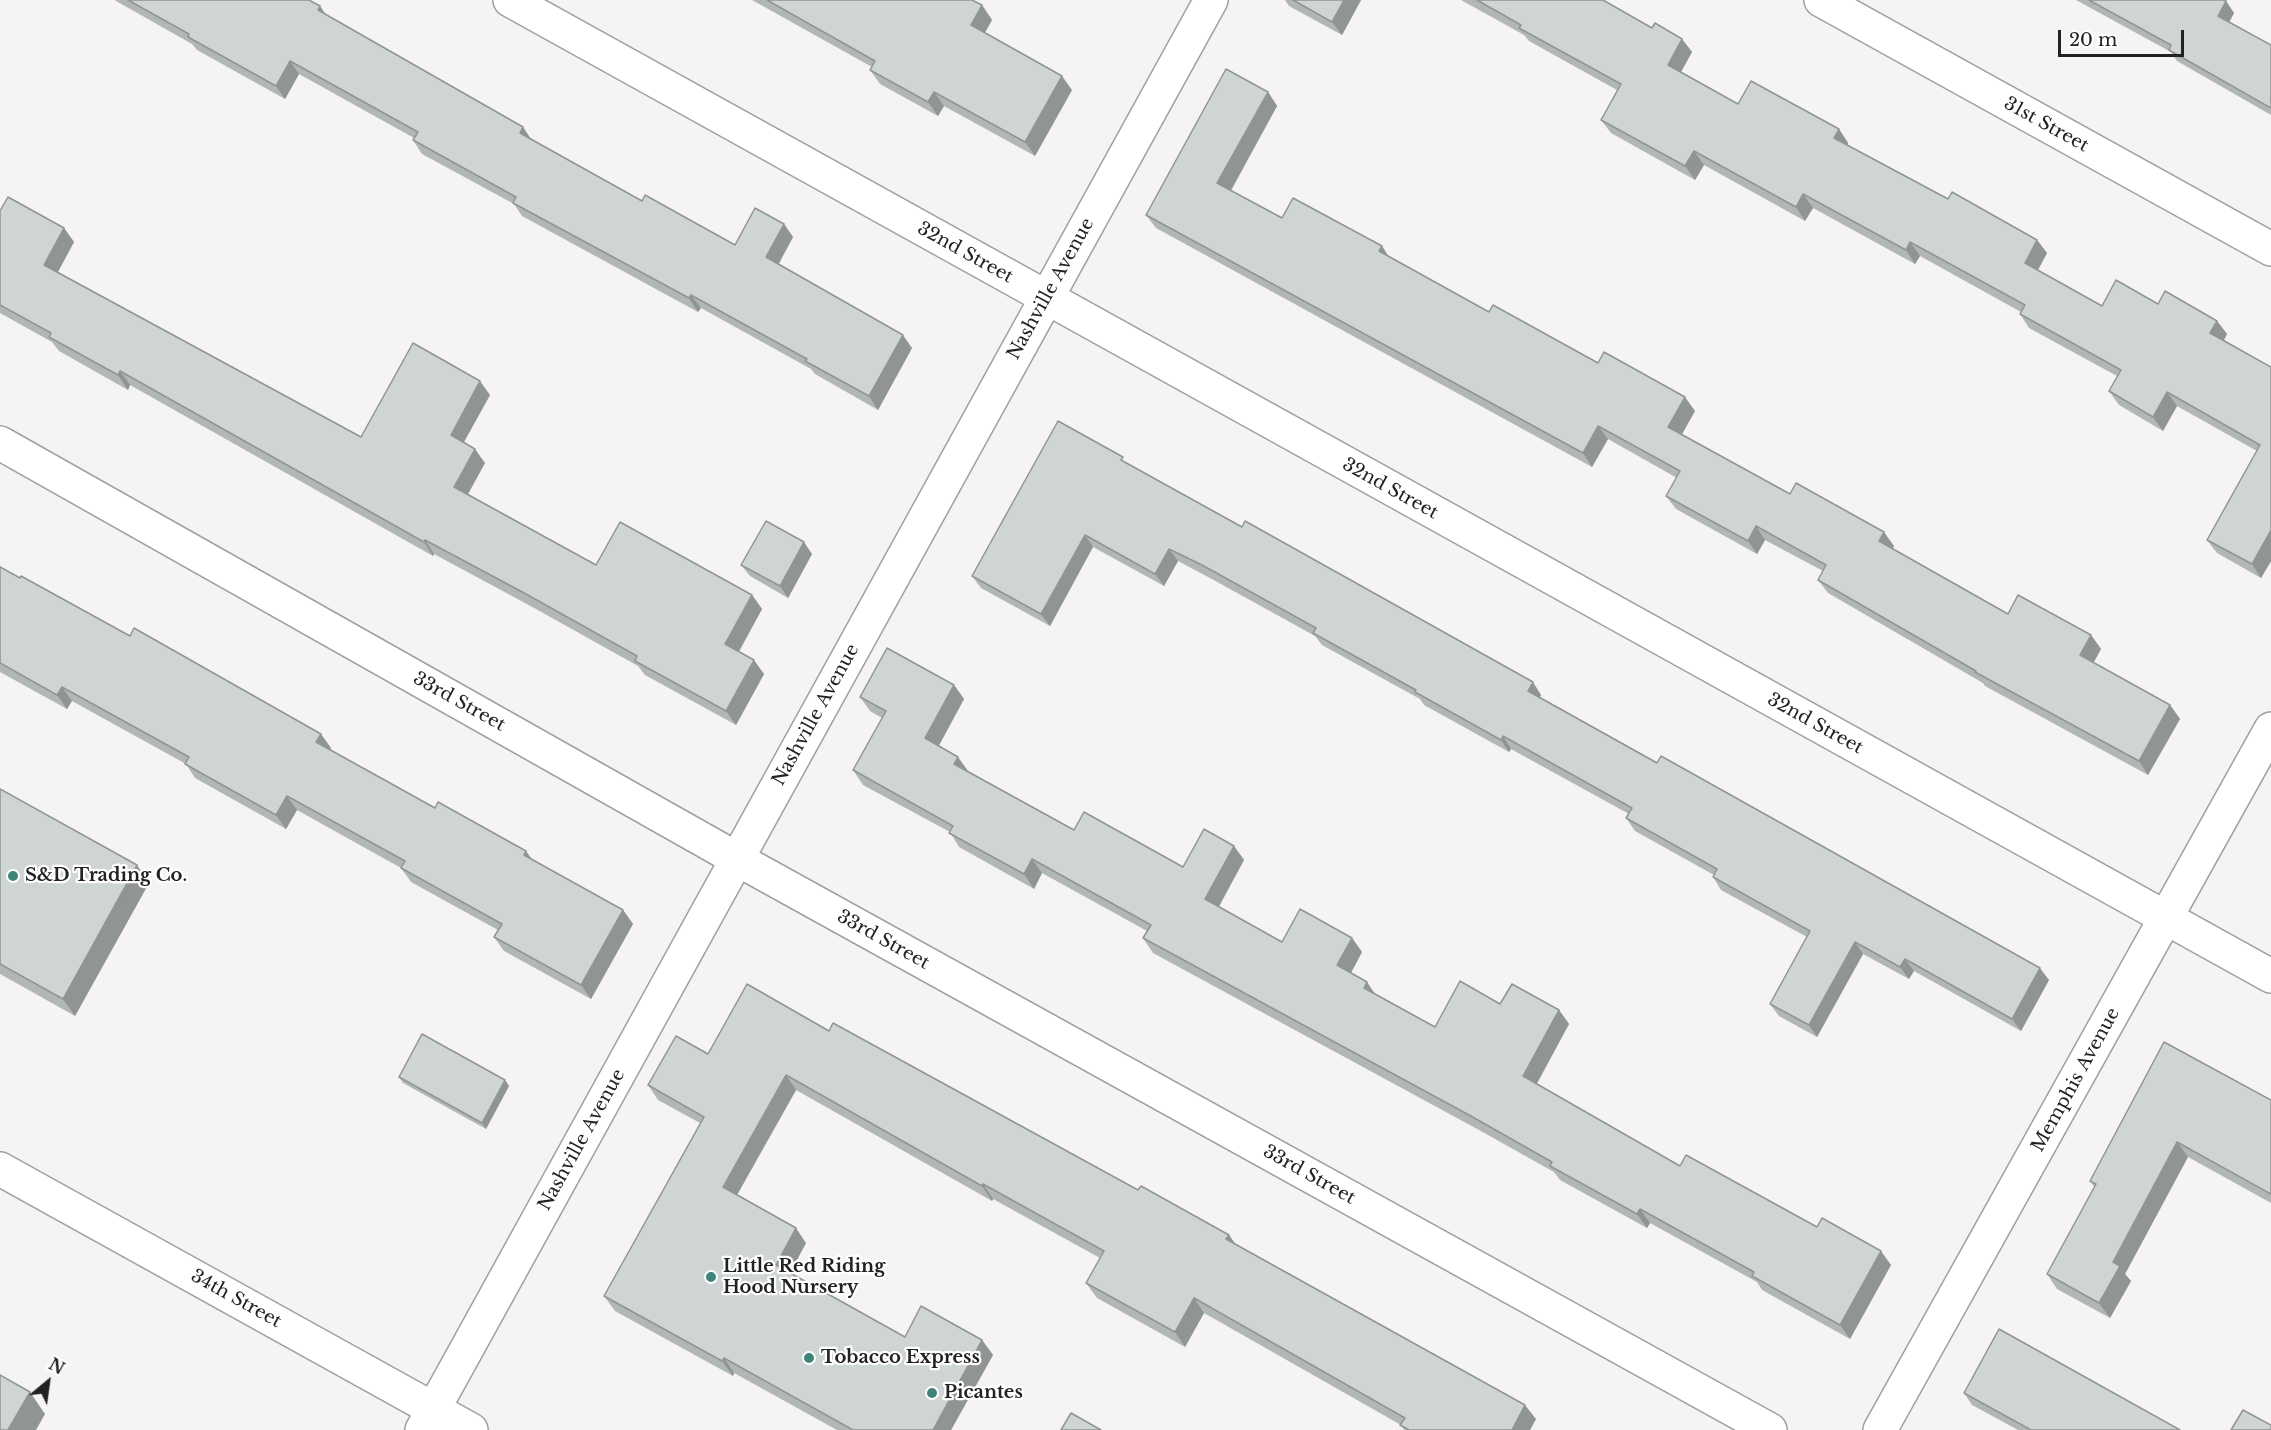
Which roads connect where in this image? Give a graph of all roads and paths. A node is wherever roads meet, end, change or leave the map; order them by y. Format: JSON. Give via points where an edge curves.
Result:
{"nodes":[{"id":1,"x":510,"y":0,"type":"edge"},
{"id":2,"x":1211,"y":0,"type":"edge"},
{"id":3,"x":1821,"y":0,"type":"edge"},
{"id":4,"x":2271,"y":249,"type":"edge"},
{"id":5,"x":1046,"y":298,"type":"junction"},
{"id":6,"x":0,"y":443,"type":"edge"},
{"id":7,"x":2271,"y":729,"type":"edge"},
{"id":8,"x":737,"y":859,"type":"junction"},
{"id":9,"x":2166,"y":918,"type":"junction"},
{"id":10,"x":2271,"y":976,"type":"edge"},
{"id":11,"x":0,"y":1169,"type":"edge"},
{"id":12,"x":428,"y":1420,"type":"edge"},
{"id":13,"x":471,"y":1430,"type":"edge"},
{"id":14,"x":1770,"y":1430,"type":"edge"},
{"id":15,"x":1880,"y":1430,"type":"edge"}],
"edges":[{"from":1,"to":5,"type":"street","name":"32nd Street"},
{"from":2,"to":5,"type":"street","name":"Nashville Avenue"},
{"from":3,"to":4,"type":"street","name":"31st Street"},
{"from":5,"to":8,"type":"street","name":"Nashville Avenue"},
{"from":5,"to":9,"type":"street","name":"32nd Street"},
{"from":6,"to":8,"type":"street","name":"33rd Street"},
{"from":7,"to":9,"type":"street","name":"Memphis Avenue"},
{"from":8,"to":12,"type":"street","name":"Nashville Avenue"},
{"from":8,"to":14,"type":"street","name":"33rd Street"},
{"from":9,"to":10,"type":"street","name":"32nd Street"},
{"from":9,"to":15,"type":"street","name":"Memphis Avenue"},
{"from":11,"to":12,"type":"street","name":"34th Street"},
{"from":12,"to":13,"type":"street","name":"34th Street"}]}
